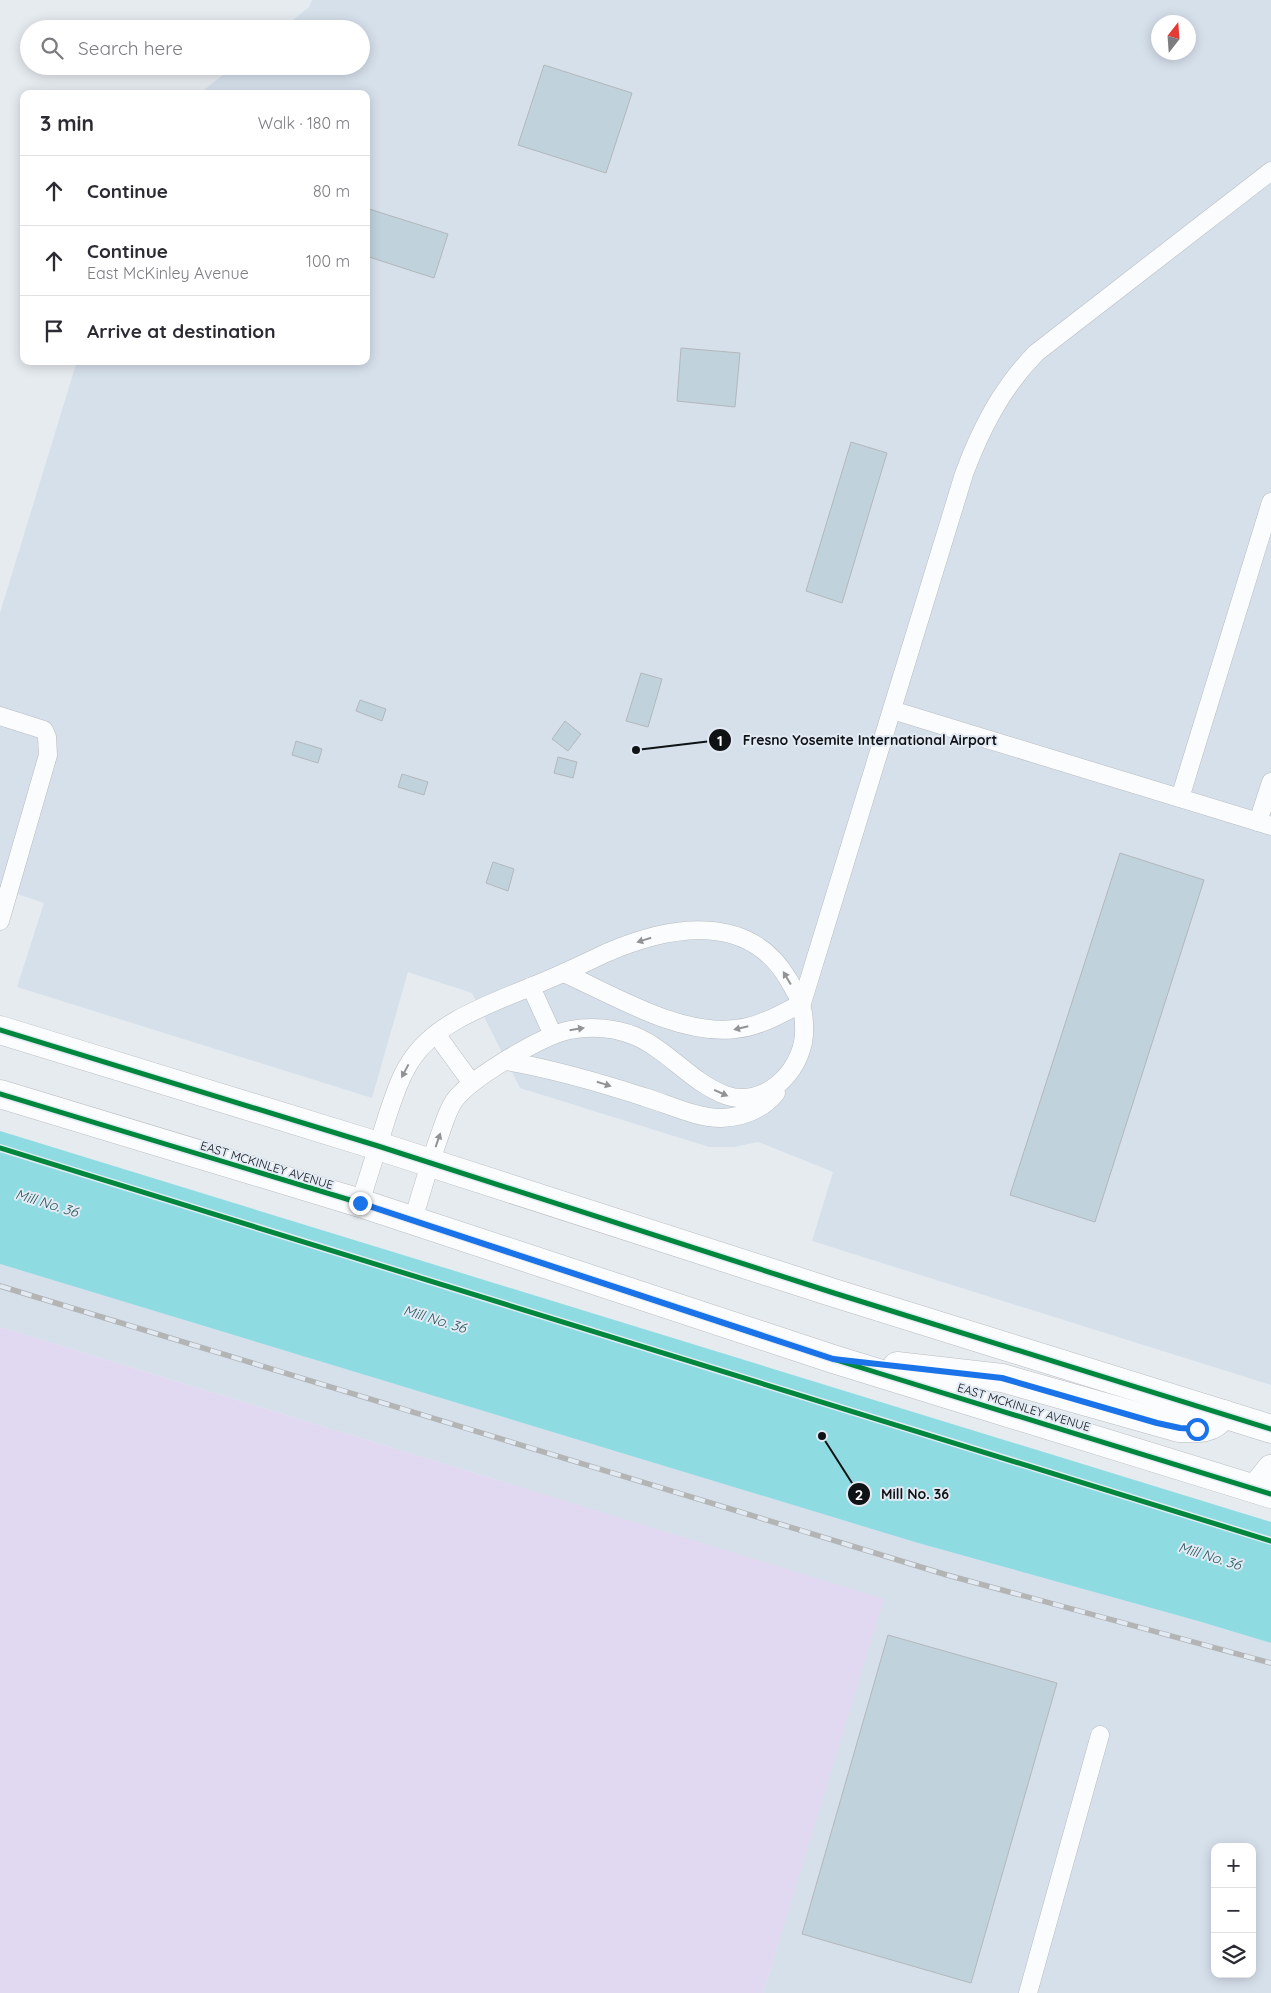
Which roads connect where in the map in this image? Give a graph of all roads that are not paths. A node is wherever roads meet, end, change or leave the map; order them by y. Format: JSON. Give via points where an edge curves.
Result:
{"nodes":[{"id":1,"x":1271,"y":171,"type":"edge"},
{"id":2,"x":1271,"y":502,"type":"edge"},
{"id":3,"x":892,"y":710,"type":"junction"},
{"id":4,"x":0,"y":716,"type":"edge"},
{"id":5,"x":1271,"y":782,"type":"edge"},
{"id":6,"x":1180,"y":798,"type":"junction"},
{"id":7,"x":1265,"y":824,"type":"edge"},
{"id":8,"x":0,"y":921,"type":"edge"},
{"id":9,"x":564,"y":973,"type":"junction"},
{"id":10,"x":530,"y":987,"type":"junction"},
{"id":11,"x":802,"y":1003,"type":"junction"},
{"id":12,"x":0,"y":1030,"type":"edge"},
{"id":13,"x":436,"y":1034,"type":"junction"},
{"id":14,"x":553,"y":1035,"type":"junction"},
{"id":15,"x":506,"y":1061,"type":"junction"},
{"id":16,"x":787,"y":1074,"type":"junction"},
{"id":17,"x":471,"y":1082,"type":"junction"},
{"id":18,"x":0,"y":1094,"type":"edge"},
{"id":19,"x":378,"y":1146,"type":"junction"},
{"id":20,"x":430,"y":1163,"type":"junction"},
{"id":21,"x":360,"y":1203,"type":"junction"},
{"id":22,"x":413,"y":1220,"type":"junction"},
{"id":23,"x":833,"y":1359,"type":"junction"},
{"id":24,"x":1224,"y":1414,"type":"junction"},
{"id":25,"x":1271,"y":1429,"type":"edge"},
{"id":26,"x":1266,"y":1484,"type":"edge"},
{"id":27,"x":1100,"y":1735,"type":"dead end"},
{"id":28,"x":1028,"y":1993,"type":"edge"}],
"edges":[{"from":1,"to":3,"type":"lane","via":[[1036,353],[1016,374],[974,444]]},
{"from":2,"to":6,"type":"lane"},
{"from":3,"to":6,"type":"lane"},
{"from":3,"to":11,"type":"lane"},
{"from":4,"to":8,"type":"lane","via":[[44,730],[48,755]]},
{"from":5,"to":7,"type":"lane"},
{"from":6,"to":7,"type":"lane"},
{"from":9,"to":10,"type":"lane"},
{"from":11,"to":9,"type":"lane","one_way":true,"via":[[768,1020],[736,1029],[693,1028],[666,1020]]},
{"from":11,"to":9,"type":"lane","one_way":true,"via":[[783,971],[762,949],[735,934],[702,929],[664,934],[622,946]]},
{"from":10,"to":13,"type":"lane","via":[[479,1008]]},
{"from":10,"to":14,"type":"lane"},
{"from":11,"to":16,"type":"lane","via":[[803,1043]]},
{"from":12,"to":19,"type":"main road"},
{"from":13,"to":17,"type":"lane"},
{"from":13,"to":19,"type":"lane","one_way":true,"via":[[417,1052],[402,1075]]},
{"from":14,"to":15,"type":"lane"},
{"from":14,"to":16,"type":"lane","one_way":true,"via":[[586,1028],[637,1037],[686,1073],[716,1091],[740,1099],[764,1094]]},
{"from":15,"to":16,"type":"lane","one_way":true,"via":[[573,1074],[719,1118],[757,1110],[774,1095]]},
{"from":15,"to":17,"type":"lane"},
{"from":20,"to":17,"type":"lane","one_way":true,"via":[[452,1104]]},
{"from":18,"to":21,"type":"main road","name":"EAST MCKINLEY AVENUE"},
{"from":19,"to":20,"type":"main road"},
{"from":19,"to":21,"type":"lane"},
{"from":20,"to":22,"type":"lane"},
{"from":20,"to":24,"type":"main road"},
{"from":21,"to":22,"type":"main road","name":"EAST MCKINLEY AVENUE"},
{"from":22,"to":23,"type":"main road","name":"EAST MCKINLEY AVENUE"},
{"from":23,"to":24,"type":"main road","via":[[1002,1378],[1180,1428],[1210,1427]]},
{"from":23,"to":26,"type":"main road","name":"EAST MCKINLEY AVENUE"},
{"from":24,"to":25,"type":"main road"},
{"from":27,"to":28,"type":"lane"}]}
